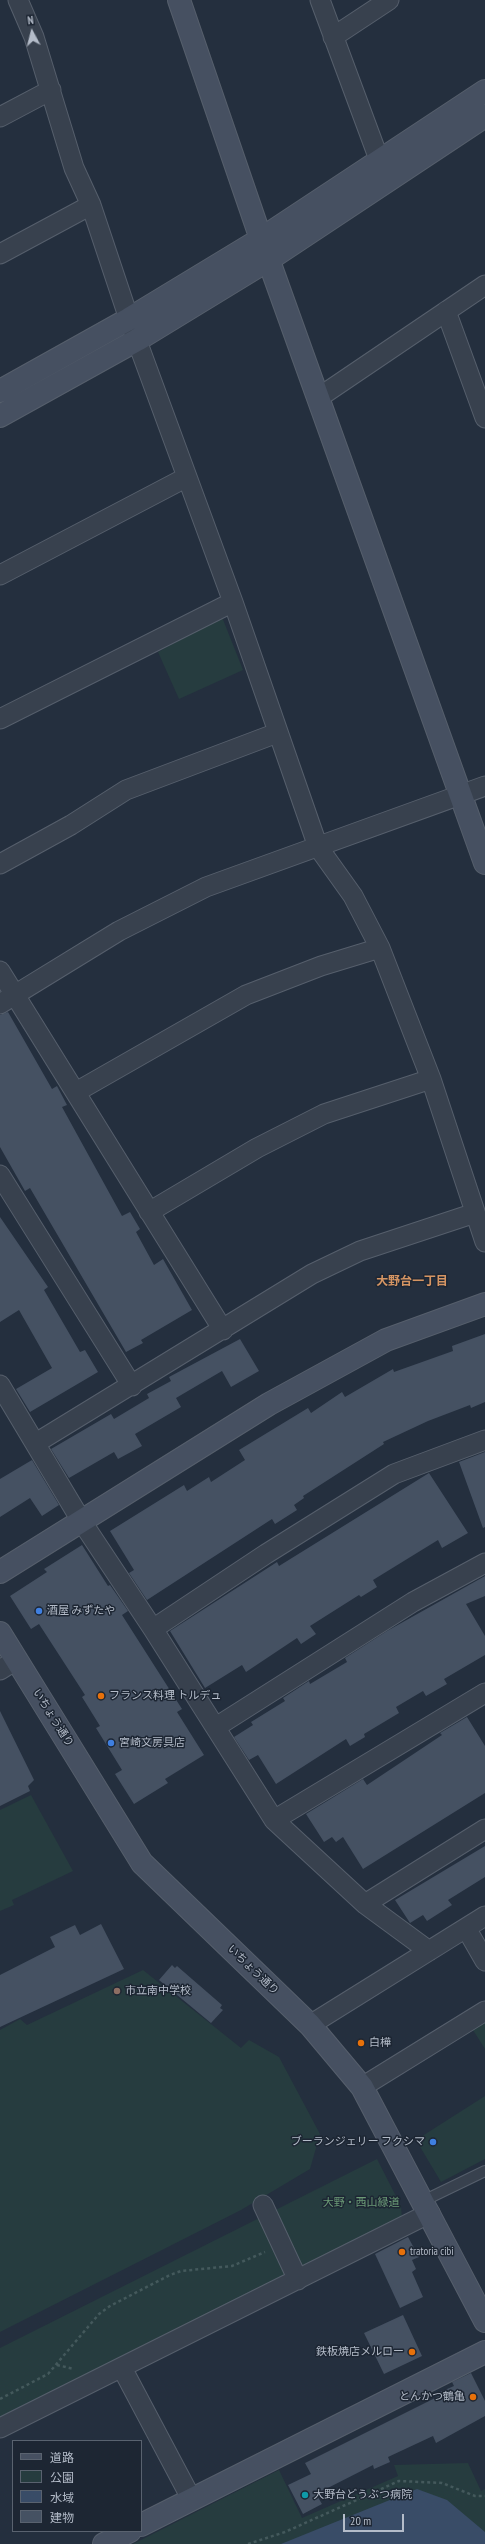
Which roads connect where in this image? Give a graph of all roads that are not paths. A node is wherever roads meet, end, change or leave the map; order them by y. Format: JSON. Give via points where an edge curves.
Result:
{"nodes":[{"id":1,"x":18,"y":0,"type":"edge"},
{"id":2,"x":179,"y":0,"type":"edge"},
{"id":3,"x":320,"y":0,"type":"edge"},
{"id":4,"x":389,"y":0,"type":"edge"},
{"id":5,"x":333,"y":37,"type":"junction"},
{"id":6,"x":50,"y":90,"type":"junction"},
{"id":7,"x":485,"y":91,"type":"edge"},
{"id":8,"x":0,"y":116,"type":"edge"},
{"id":9,"x":485,"y":116,"type":"edge"},
{"id":10,"x":380,"y":162,"type":"junction"},
{"id":11,"x":91,"y":205,"type":"junction"},
{"id":12,"x":261,"y":240,"type":"junction"},
{"id":13,"x":0,"y":254,"type":"edge"},
{"id":14,"x":268,"y":260,"type":"junction"},
{"id":15,"x":485,"y":285,"type":"edge"},
{"id":16,"x":446,"y":311,"type":"junction"},
{"id":17,"x":129,"y":319,"type":"junction"},
{"id":18,"x":137,"y":340,"type":"junction"},
{"id":19,"x":0,"y":391,"type":"edge"},
{"id":20,"x":318,"y":398,"type":"junction"},
{"id":21,"x":0,"y":416,"type":"edge"},
{"id":22,"x":485,"y":418,"type":"edge"},
{"id":23,"x":187,"y":477,"type":"junction"},
{"id":24,"x":0,"y":575,"type":"edge"},
{"id":25,"x":233,"y":602,"type":"junction"},
{"id":26,"x":0,"y":719,"type":"edge"},
{"id":27,"x":277,"y":734,"type":"junction"},
{"id":28,"x":485,"y":786,"type":"edge"},
{"id":29,"x":462,"y":795,"type":"junction"},
{"id":30,"x":318,"y":847,"type":"junction"},
{"id":31,"x":485,"y":863,"type":"edge"},
{"id":32,"x":0,"y":864,"type":"edge"},
{"id":33,"x":380,"y":948,"type":"junction"},
{"id":34,"x":0,"y":971,"type":"edge"},
{"id":35,"x":7,"y":999,"type":"edge"},
{"id":36,"x":431,"y":1079,"type":"junction"},
{"id":37,"x":76,"y":1092,"type":"junction"},
{"id":38,"x":0,"y":1175,"type":"edge"},
{"id":39,"x":149,"y":1212,"type":"junction"},
{"id":40,"x":475,"y":1213,"type":"junction"},
{"id":41,"x":485,"y":1242,"type":"edge"},
{"id":42,"x":485,"y":1304,"type":"edge"},
{"id":43,"x":223,"y":1330,"type":"junction"},
{"id":44,"x":0,"y":1385,"type":"edge"},
{"id":45,"x":132,"y":1386,"type":"junction"},
{"id":46,"x":485,"y":1440,"type":"edge"},
{"id":47,"x":36,"y":1443,"type":"junction"},
{"id":48,"x":82,"y":1522,"type":"junction"},
{"id":49,"x":485,"y":1563,"type":"edge"},
{"id":50,"x":0,"y":1572,"type":"edge"},
{"id":51,"x":153,"y":1629,"type":"junction"},
{"id":52,"x":0,"y":1633,"type":"edge"},
{"id":53,"x":8,"y":1665,"type":"edge"},
{"id":54,"x":485,"y":1694,"type":"edge"},
{"id":55,"x":216,"y":1727,"type":"junction"},
{"id":56,"x":274,"y":1820,"type":"junction"},
{"id":57,"x":485,"y":1829,"type":"edge"},
{"id":58,"x":365,"y":1904,"type":"junction"},
{"id":59,"x":485,"y":1916,"type":"edge"},
{"id":60,"x":466,"y":1928,"type":"junction"},
{"id":61,"x":429,"y":1951,"type":"junction"},
{"id":62,"x":485,"y":1961,"type":"edge"},
{"id":63,"x":485,"y":2011,"type":"edge"},
{"id":64,"x":310,"y":2025,"type":"junction"},
{"id":65,"x":362,"y":2087,"type":"junction"},
{"id":66,"x":485,"y":2171,"type":"edge"},
{"id":67,"x":263,"y":2205,"type":"dead end"},
{"id":68,"x":427,"y":2207,"type":"junction"},
{"id":69,"x":298,"y":2280,"type":"junction"},
{"id":70,"x":485,"y":2321,"type":"edge"},
{"id":71,"x":485,"y":2352,"type":"edge"},
{"id":72,"x":122,"y":2368,"type":"junction"},
{"id":73,"x":0,"y":2428,"type":"edge"},
{"id":74,"x":192,"y":2500,"type":"junction"},
{"id":75,"x":142,"y":2525,"type":"edge"},
{"id":76,"x":128,"y":2532,"type":"edge"},
{"id":77,"x":104,"y":2544,"type":"edge"}],
"edges":[{"from":1,"to":6,"type":"street","via":[[34,37]]},
{"from":2,"to":12,"type":"street"},
{"from":3,"to":5,"type":"street"},
{"from":4,"to":5,"type":"street"},
{"from":5,"to":10,"type":"street"},
{"from":6,"to":8,"type":"street"},
{"from":6,"to":11,"type":"street","via":[[74,168]]},
{"from":7,"to":10,"type":"street"},
{"from":9,"to":14,"type":"street"},
{"from":10,"to":12,"type":"street"},
{"from":11,"to":13,"type":"street"},
{"from":11,"to":17,"type":"street"},
{"from":12,"to":14,"type":"street"},
{"from":12,"to":17,"type":"street"},
{"from":14,"to":18,"type":"street"},
{"from":14,"to":20,"type":"street"},
{"from":15,"to":16,"type":"street"},
{"from":16,"to":20,"type":"street"},
{"from":16,"to":22,"type":"street"},
{"from":17,"to":18,"type":"street"},
{"from":17,"to":19,"type":"street"},
{"from":18,"to":21,"type":"street"},
{"from":18,"to":23,"type":"street"},
{"from":20,"to":29,"type":"street"},
{"from":23,"to":24,"type":"street"},
{"from":23,"to":25,"type":"street"},
{"from":25,"to":26,"type":"street"},
{"from":25,"to":27,"type":"street"},
{"from":27,"to":30,"type":"street"},
{"from":27,"to":32,"type":"street","via":[[126,790],[71,825]]},
{"from":28,"to":29,"type":"street"},
{"from":29,"to":30,"type":"street"},
{"from":29,"to":31,"type":"street"},
{"from":30,"to":33,"type":"street","via":[[353,896]]},
{"from":30,"to":35,"type":"street","via":[[206,887],[119,931]]},
{"from":33,"to":36,"type":"street"},
{"from":33,"to":37,"type":"street","via":[[321,966],[246,995]]},
{"from":34,"to":35,"type":"street"},
{"from":35,"to":37,"type":"street"},
{"from":36,"to":39,"type":"street","via":[[324,1114],[257,1148]]},
{"from":36,"to":40,"type":"street"},
{"from":37,"to":39,"type":"street"},
{"from":38,"to":45,"type":"street"},
{"from":39,"to":43,"type":"street"},
{"from":40,"to":41,"type":"street"},
{"from":40,"to":43,"type":"street","via":[[360,1251],[312,1274]]},
{"from":42,"to":48,"type":"street","via":[[386,1340],[269,1404]]},
{"from":43,"to":45,"type":"street"},
{"from":44,"to":47,"type":"street"},
{"from":45,"to":47,"type":"street"},
{"from":46,"to":51,"type":"street","via":[[394,1474]]},
{"from":47,"to":48,"type":"street"},
{"from":48,"to":50,"type":"street"},
{"from":48,"to":51,"type":"street"},
{"from":49,"to":55,"type":"street","via":[[413,1602]]},
{"from":51,"to":55,"type":"street"},
{"from":52,"to":53,"type":"street","name":"いちょう通り"},
{"from":53,"to":64,"type":"street","name":"いちょう通り","via":[[142,1863]]},
{"from":54,"to":56,"type":"street"},
{"from":55,"to":56,"type":"street"},
{"from":56,"to":58,"type":"street"},
{"from":57,"to":58,"type":"street"},
{"from":58,"to":61,"type":"street"},
{"from":59,"to":60,"type":"street"},
{"from":60,"to":61,"type":"street"},
{"from":60,"to":62,"type":"street"},
{"from":61,"to":64,"type":"street"},
{"from":63,"to":65,"type":"street"},
{"from":64,"to":65,"type":"street","name":"いちょう通り"},
{"from":65,"to":68,"type":"street","name":"いちょう通り"},
{"from":66,"to":68,"type":"lane"},
{"from":67,"to":69,"type":"street"},
{"from":68,"to":69,"type":"street"},
{"from":68,"to":70,"type":"street","name":"いちょう通り"},
{"from":69,"to":72,"type":"street"},
{"from":71,"to":74,"type":"street"},
{"from":72,"to":73,"type":"street"},
{"from":72,"to":74,"type":"street"},
{"from":74,"to":75,"type":"street"},
{"from":76,"to":77,"type":"street"}]}
